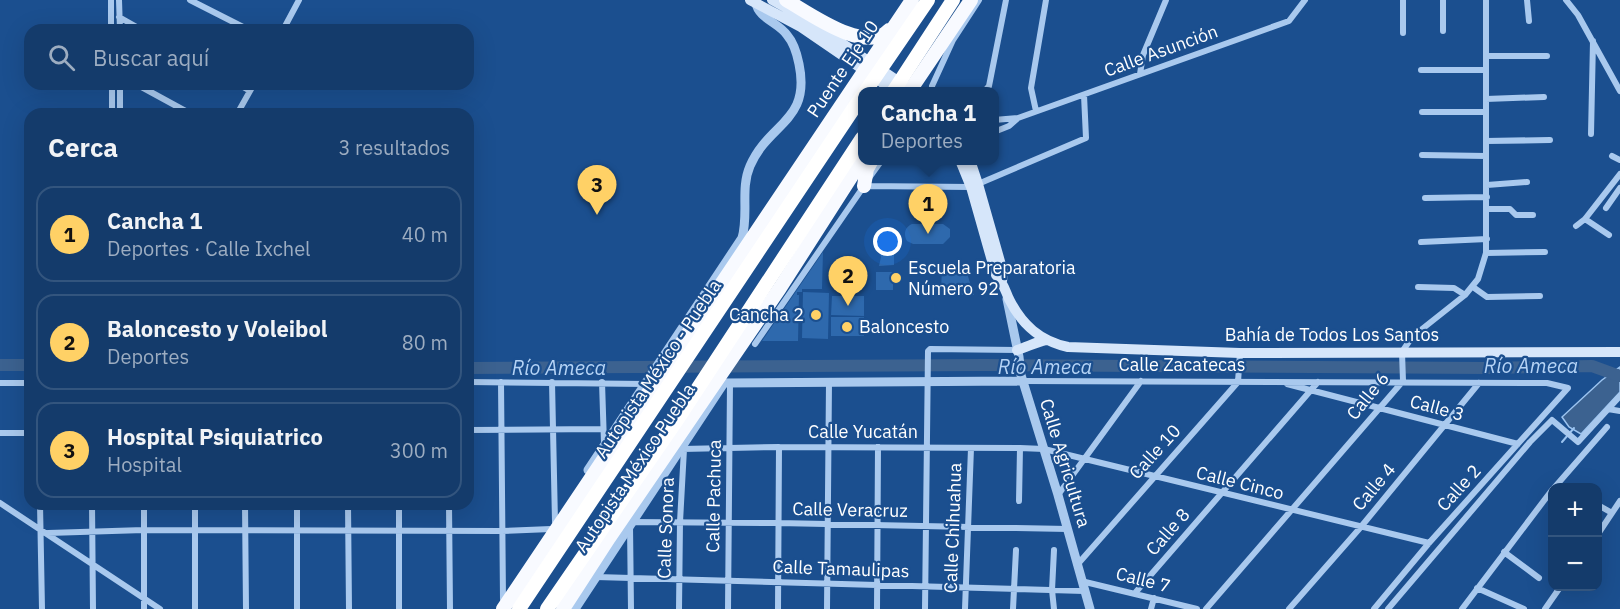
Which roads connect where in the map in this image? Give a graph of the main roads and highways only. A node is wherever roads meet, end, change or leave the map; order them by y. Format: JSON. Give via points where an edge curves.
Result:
{"nodes":[{"id":1,"x":772,"y":0,"type":"edge"},
{"id":2,"x":786,"y":0,"type":"edge"},
{"id":3,"x":953,"y":0,"type":"edge"},
{"id":4,"x":971,"y":0,"type":"edge"},
{"id":5,"x":753,"y":2,"type":"edge"},
{"id":6,"x":921,"y":2,"type":"edge"},
{"id":7,"x":900,"y":17,"type":"junction"},
{"id":8,"x":868,"y":87,"type":"edge"},
{"id":9,"x":887,"y":87,"type":"edge"},
{"id":10,"x":897,"y":87,"type":"edge"},
{"id":11,"x":904,"y":87,"type":"edge"},
{"id":12,"x":914,"y":87,"type":"edge"},
{"id":13,"x":858,"y":101,"type":"edge"},
{"id":14,"x":821,"y":145,"type":"junction"},
{"id":15,"x":858,"y":148,"type":"edge"},
{"id":16,"x":861,"y":165,"type":"edge"},
{"id":17,"x":867,"y":165,"type":"edge"},
{"id":18,"x":963,"y":165,"type":"edge"},
{"id":19,"x":971,"y":165,"type":"edge"},
{"id":20,"x":849,"y":169,"type":"junction"},
{"id":21,"x":975,"y":185,"type":"junction"},
{"id":22,"x":864,"y":186,"type":"road end"},
{"id":23,"x":1046,"y":340,"type":"junction"},
{"id":24,"x":1620,"y":352,"type":"edge"},
{"id":25,"x":1018,"y":353,"type":"road end"},
{"id":26,"x":503,"y":604,"type":"edge"},
{"id":27,"x":519,"y":609,"type":"edge"},
{"id":28,"x":547,"y":609,"type":"edge"},
{"id":29,"x":563,"y":609,"type":"edge"}],
"edges":[{"from":1,"to":11,"type":"main road"},
{"from":2,"to":7,"type":"highway","via":[[861,38],[884,36]]},
{"from":3,"to":10,"type":"highway"},
{"from":4,"to":12,"type":"highway"},
{"from":5,"to":9,"type":"main road","via":[[801,27]]},
{"from":6,"to":7,"type":"highway"},
{"from":6,"to":8,"type":"highway","name":"Puente Eje 10"},
{"from":7,"to":14,"type":"highway","name":"Puente Eje 10"},
{"from":13,"to":14,"type":"highway","name":"Puente Eje 10"},
{"from":14,"to":26,"type":"highway","name":"Autopista México Puebla","via":[[648,383]]},
{"from":14,"to":27,"type":"highway","name":"Autopista México - Puebla","via":[[677,373]]},
{"from":15,"to":20,"type":"highway"},
{"from":16,"to":20,"type":"highway"},
{"from":17,"to":22,"type":"highway"},
{"from":18,"to":21,"type":"main road"},
{"from":19,"to":21,"type":"main road"},
{"from":20,"to":28,"type":"highway","via":[[723,347]]},
{"from":20,"to":29,"type":"highway","name":"Autopista México Puebla","via":[[780,288],[613,541]]},
{"from":21,"to":23,"type":"main road","via":[[1004,272],[1004,286],[1028,328]]},
{"from":23,"to":24,"type":"main road","name":"Bahía de Todos Los Santos","via":[[1068,348],[1240,355]]},
{"from":23,"to":25,"type":"main road"}]}
